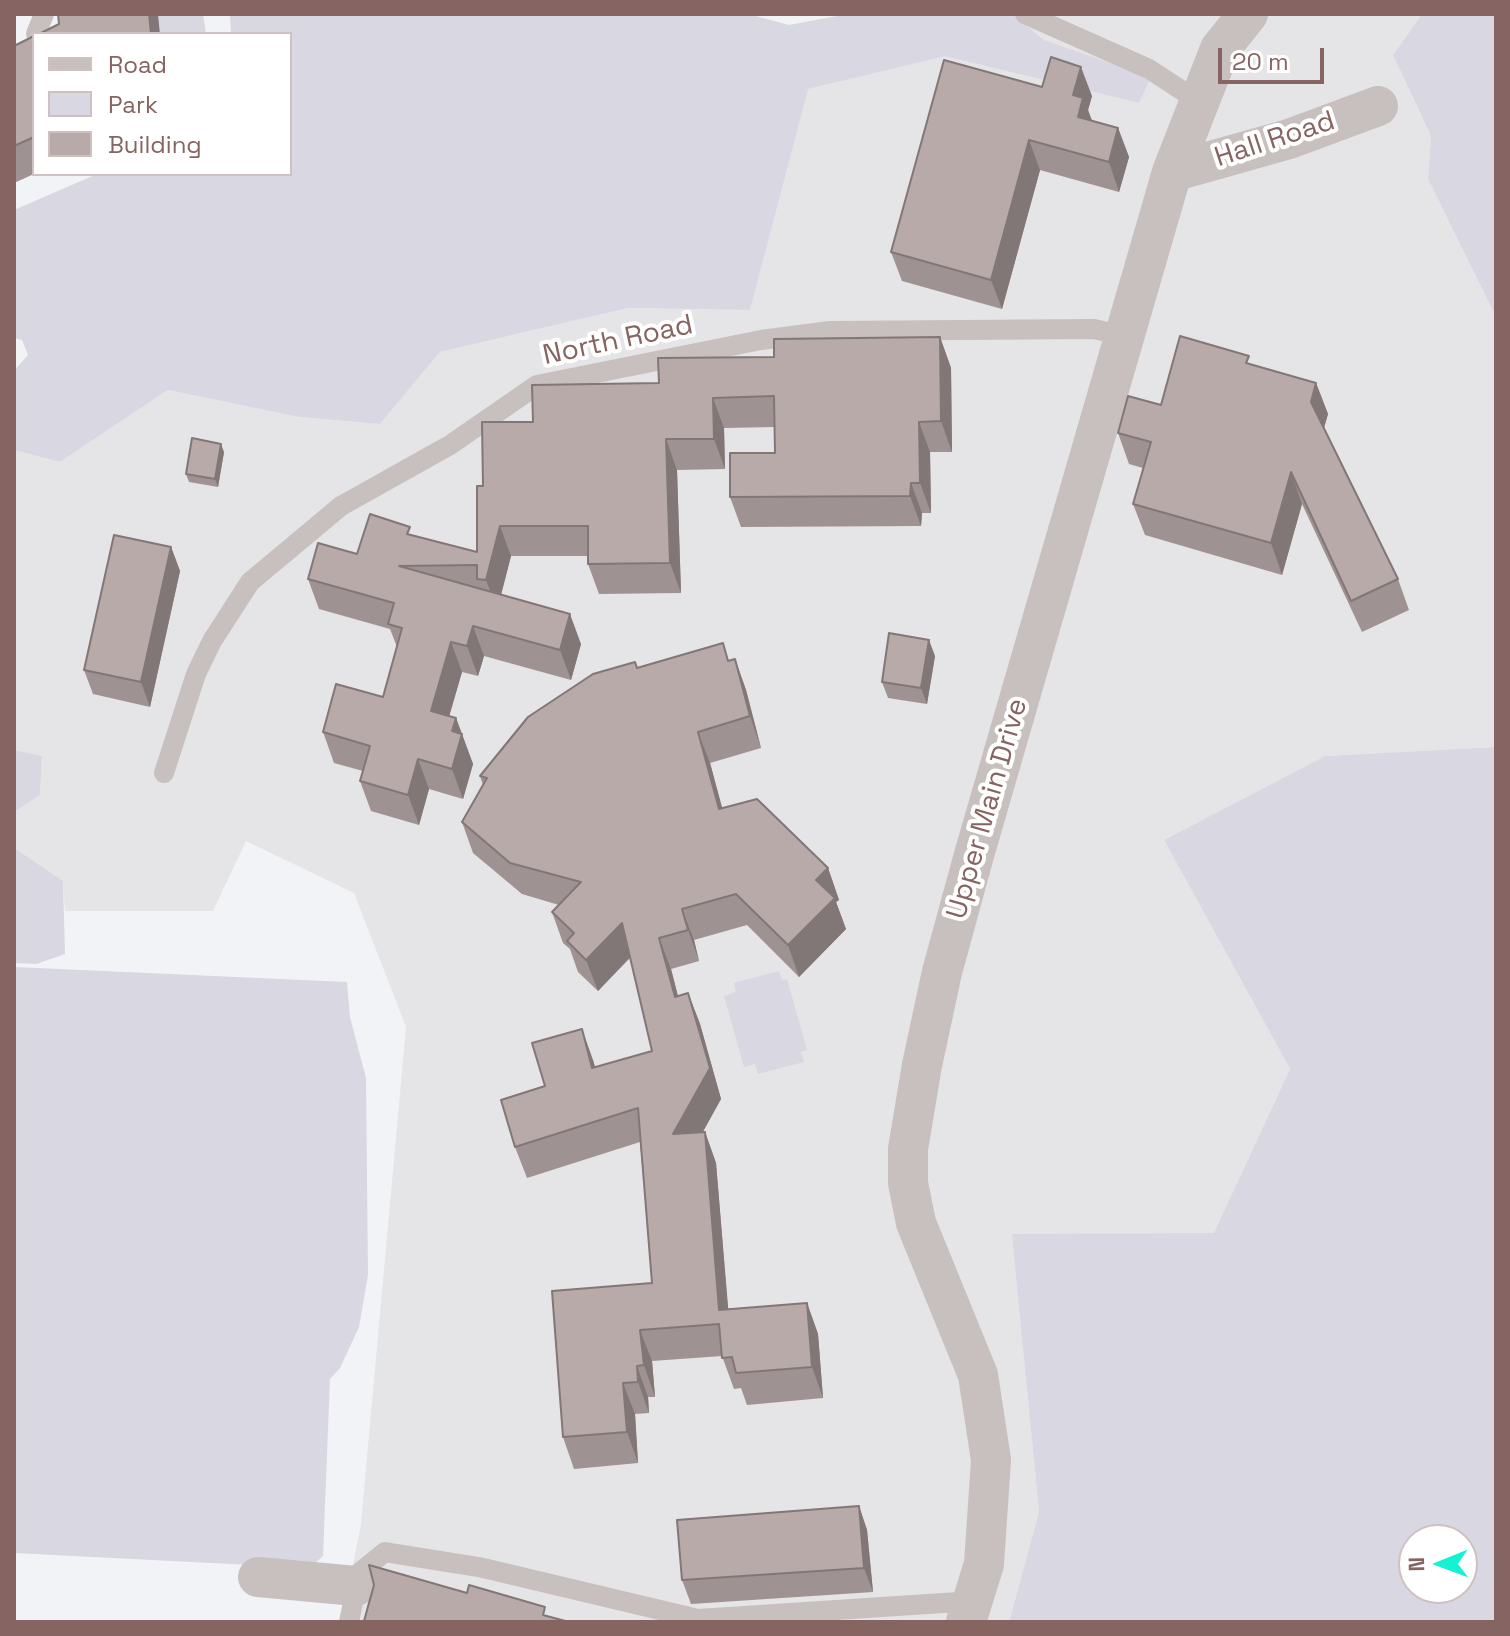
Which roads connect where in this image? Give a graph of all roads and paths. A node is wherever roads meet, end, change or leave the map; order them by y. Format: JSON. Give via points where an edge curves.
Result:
{"nodes":[{"id":1,"x":1025,"y":14,"type":"edge"},
{"id":2,"x":1248,"y":14,"type":"edge"},
{"id":3,"x":1198,"y":101,"type":"junction"},
{"id":4,"x":1378,"y":106,"type":"dead end"},
{"id":5,"x":1172,"y":172,"type":"junction"},
{"id":6,"x":1124,"y":336,"type":"junction"},
{"id":7,"x":164,"y":773,"type":"dead end"},
{"id":8,"x":258,"y":1577,"type":"dead end"},
{"id":9,"x":353,"y":1604,"type":"edge"},
{"id":10,"x":970,"y":1611,"type":"edge"}],
"edges":[{"from":1,"to":3,"type":"lane","via":[[1149,69]]},
{"from":2,"to":3,"type":"street","name":"Upper Main Drive","via":[[1220,49]]},
{"from":3,"to":5,"type":"street","name":"Upper Main Drive"},
{"from":4,"to":5,"type":"street","name":"Hall Road","via":[[1289,139]]},
{"from":5,"to":6,"type":"street","name":"Upper Main Drive"},
{"from":6,"to":7,"type":"lane","name":"North Road","via":[[1094,329],[830,331],[537,385],[450,445],[341,506],[250,582],[196,674]]},
{"from":6,"to":10,"type":"street","name":"Upper Main Drive","via":[[942,972],[908,1149],[916,1223],[978,1375],[986,1415],[989,1523]]},
{"from":8,"to":9,"type":"street"},
{"from":9,"to":10,"type":"lane","via":[[359,1573],[385,1552],[479,1567],[698,1619]]}]}
